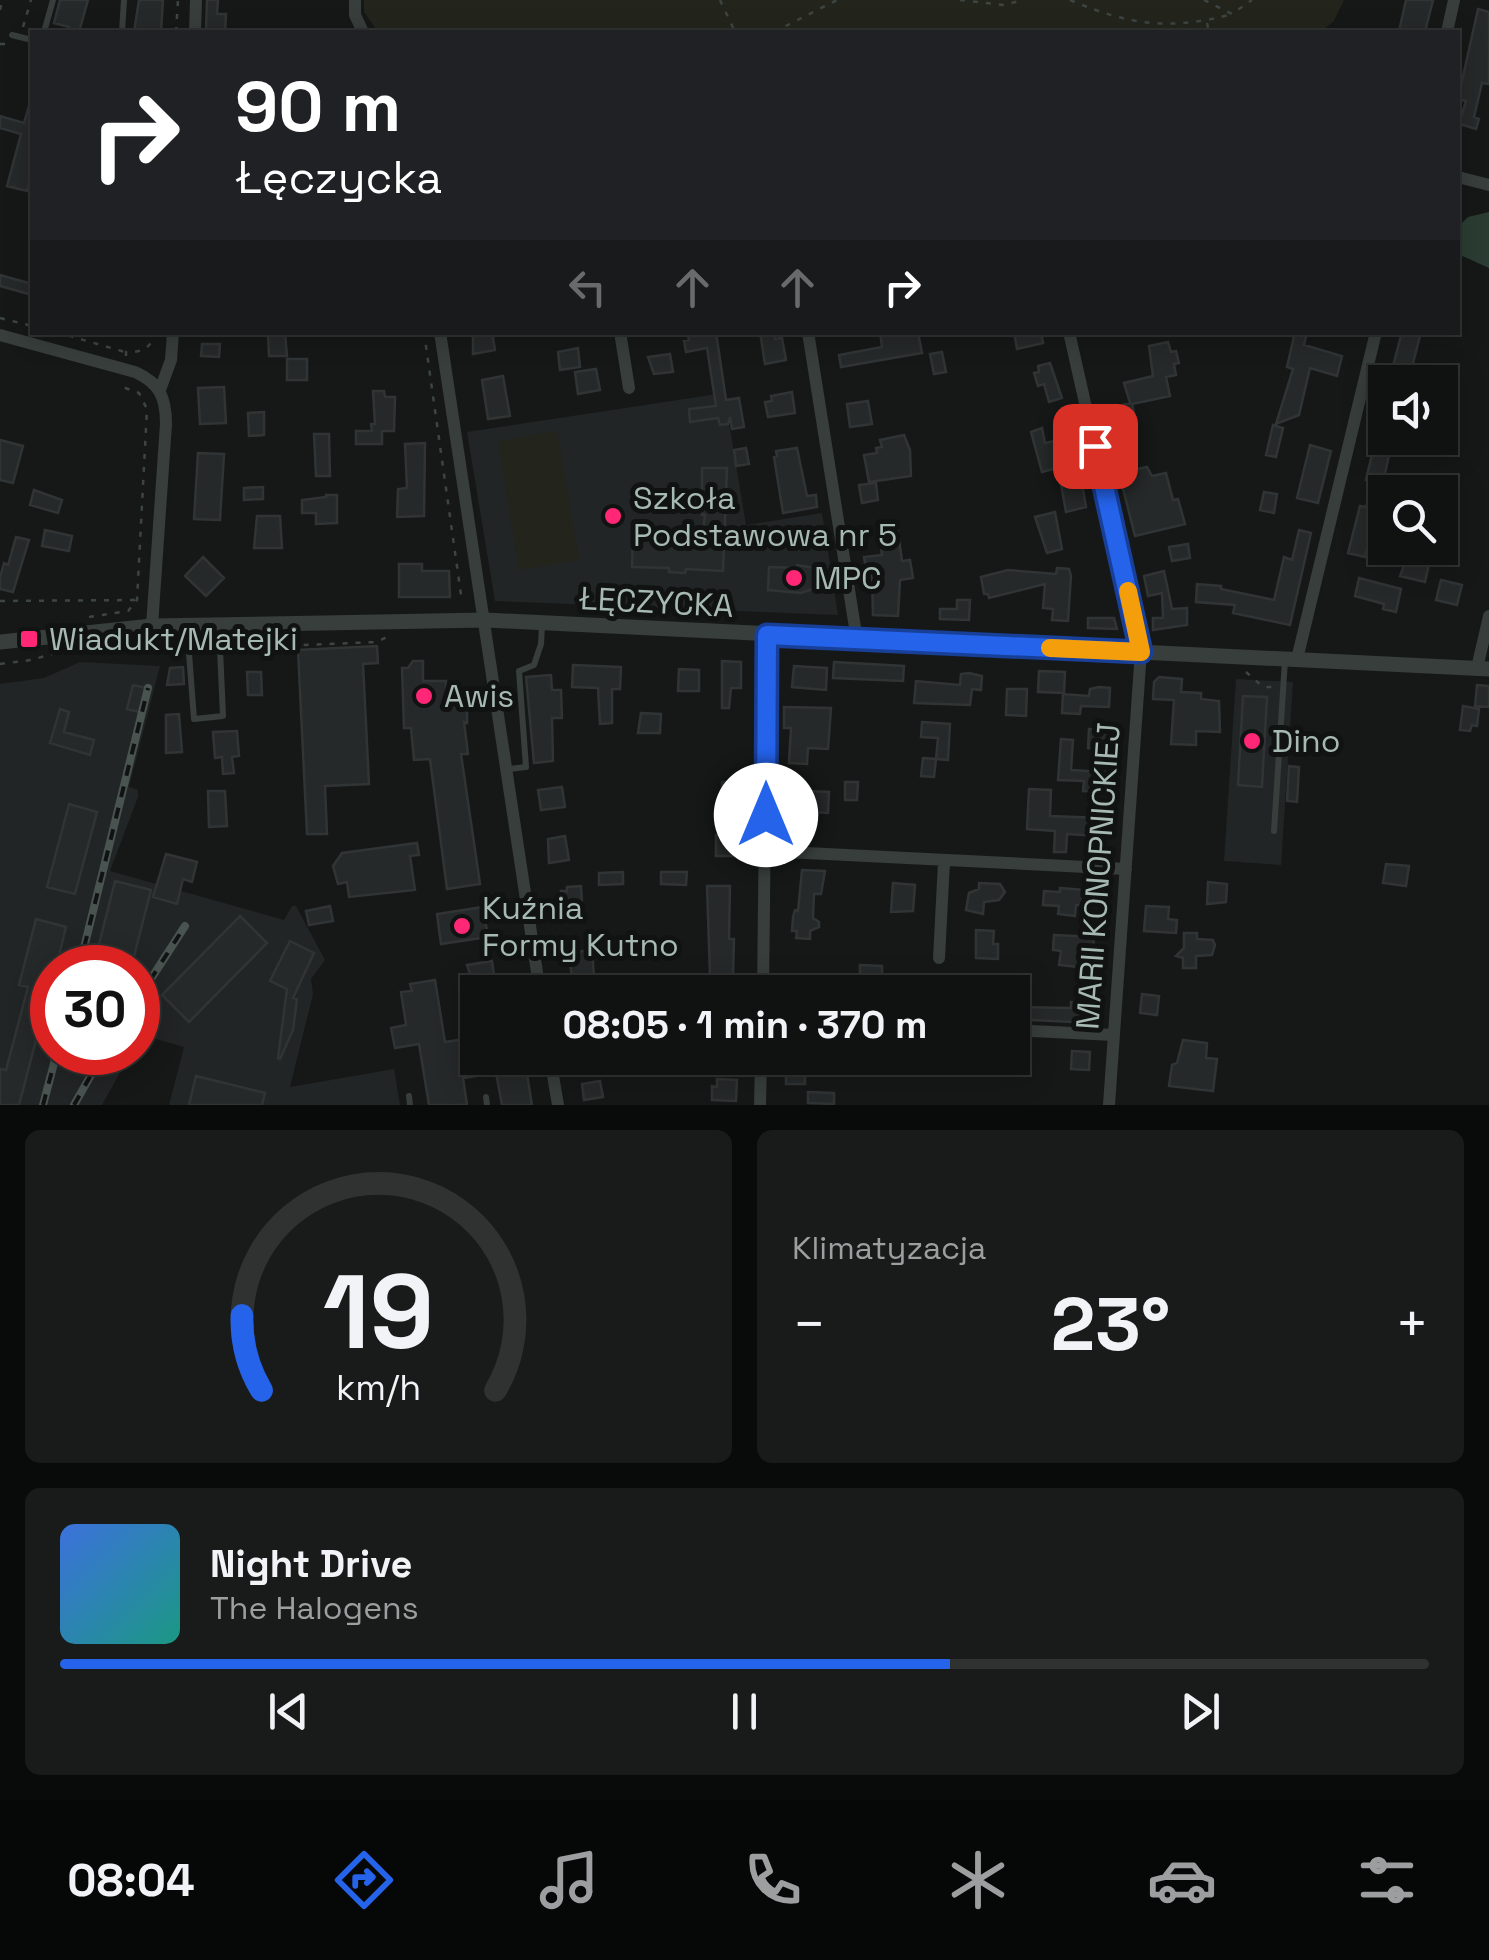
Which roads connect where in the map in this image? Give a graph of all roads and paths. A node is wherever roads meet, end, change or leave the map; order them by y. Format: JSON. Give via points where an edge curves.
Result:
{"nodes":[{"id":1,"x":2,"y":0,"type":"edge"},
{"id":2,"x":53,"y":0,"type":"edge"},
{"id":3,"x":124,"y":0,"type":"edge"},
{"id":4,"x":178,"y":0,"type":"edge"},
{"id":5,"x":196,"y":0,"type":"edge"},
{"id":6,"x":355,"y":0,"type":"edge"},
{"id":7,"x":720,"y":0,"type":"edge"},
{"id":8,"x":838,"y":0,"type":"edge"},
{"id":9,"x":960,"y":0,"type":"edge"},
{"id":10,"x":1024,"y":0,"type":"edge"},
{"id":11,"x":1070,"y":0,"type":"edge"},
{"id":12,"x":1204,"y":0,"type":"edge"},
{"id":13,"x":1252,"y":0,"type":"edge"},
{"id":14,"x":1454,"y":0,"type":"edge"},
{"id":15,"x":0,"y":10,"type":"edge"},
{"id":16,"x":1232,"y":14,"type":"junction"},
{"id":17,"x":1206,"y":21,"type":"junction"},
{"id":18,"x":45,"y":30,"type":"edge"},
{"id":19,"x":122,"y":30,"type":"edge"},
{"id":20,"x":176,"y":30,"type":"edge"},
{"id":21,"x":195,"y":30,"type":"edge"},
{"id":22,"x":362,"y":30,"type":"edge"},
{"id":23,"x":734,"y":30,"type":"edge"},
{"id":24,"x":778,"y":30,"type":"edge"},
{"id":25,"x":1208,"y":30,"type":"edge"},
{"id":26,"x":1447,"y":30,"type":"edge"},
{"id":27,"x":12,"y":34,"type":"dead end"},
{"id":28,"x":30,"y":39,"type":"edge"},
{"id":29,"x":1460,"y":177,"type":"edge"},
{"id":30,"x":1489,"y":184,"type":"edge"},
{"id":31,"x":0,"y":318,"type":"edge"},
{"id":32,"x":30,"y":326,"type":"edge"},
{"id":33,"x":0,"y":335,"type":"edge"},
{"id":34,"x":66,"y":335,"type":"edge"},
{"id":35,"x":154,"y":335,"type":"edge"},
{"id":36,"x":173,"y":335,"type":"edge"},
{"id":37,"x":424,"y":335,"type":"edge"},
{"id":38,"x":440,"y":335,"type":"edge"},
{"id":39,"x":620,"y":335,"type":"edge"},
{"id":40,"x":808,"y":335,"type":"edge"},
{"id":41,"x":1070,"y":335,"type":"edge"},
{"id":42,"x":1375,"y":335,"type":"edge"},
{"id":43,"x":126,"y":352,"type":"junction"},
{"id":44,"x":123,"y":369,"type":"junction"},
{"id":45,"x":629,"y":388,"type":"dead end"},
{"id":46,"x":160,"y":390,"type":"junction"},
{"id":47,"x":137,"y":600,"type":"junction"},
{"id":48,"x":0,"y":601,"type":"edge"},
{"id":49,"x":462,"y":602,"type":"dead end"},
{"id":50,"x":117,"y":614,"type":"dead end"},
{"id":51,"x":1489,"y":616,"type":"edge"},
{"id":52,"x":486,"y":620,"type":"junction"},
{"id":53,"x":542,"y":624,"type":"junction"},
{"id":54,"x":218,"y":625,"type":"junction"},
{"id":55,"x":152,"y":626,"type":"junction"},
{"id":56,"x":188,"y":633,"type":"junction"},
{"id":57,"x":767,"y":635,"type":"junction"},
{"id":58,"x":389,"y":636,"type":"dead end"},
{"id":59,"x":293,"y":638,"type":"dead end"},
{"id":60,"x":857,"y":640,"type":"junction"},
{"id":61,"x":0,"y":642,"type":"edge"},
{"id":62,"x":142,"y":643,"type":"junction"},
{"id":63,"x":121,"y":650,"type":"dead end"},
{"id":64,"x":1141,"y":652,"type":"junction"},
{"id":65,"x":1291,"y":659,"type":"junction"},
{"id":66,"x":0,"y":664,"type":"edge"},
{"id":67,"x":1483,"y":668,"type":"edge"},
{"id":68,"x":1245,"y":671,"type":"dead end"},
{"id":69,"x":1283,"y":686,"type":"junction"},
{"id":70,"x":508,"y":769,"type":"junction"},
{"id":71,"x":1274,"y":831,"type":"dead end"},
{"id":72,"x":766,"y":852,"type":"junction"},
{"id":73,"x":944,"y":862,"type":"junction"},
{"id":74,"x":1126,"y":869,"type":"junction"},
{"id":75,"x":938,"y":958,"type":"dead end"},
{"id":76,"x":538,"y":975,"type":"edge"},
{"id":77,"x":763,"y":975,"type":"edge"},
{"id":78,"x":1030,"y":1031,"type":"edge"},
{"id":79,"x":1114,"y":1035,"type":"junction"},
{"id":80,"x":553,"y":1075,"type":"edge"},
{"id":81,"x":761,"y":1075,"type":"edge"},
{"id":82,"x":558,"y":1105,"type":"edge"},
{"id":83,"x":760,"y":1105,"type":"edge"},
{"id":84,"x":1109,"y":1105,"type":"edge"}],
"edges":[{"from":1,"to":15,"type":"path"},
{"from":2,"to":18,"type":"lane"},
{"from":3,"to":19,"type":"lane"},
{"from":4,"to":20,"type":"path"},
{"from":5,"to":21,"type":"street"},
{"from":6,"to":22,"type":"street"},
{"from":7,"to":23,"type":"path"},
{"from":8,"to":24,"type":"path"},
{"from":9,"to":10,"type":"path"},
{"from":11,"to":17,"type":"path","via":[[1145,25]]},
{"from":12,"to":16,"type":"path"},
{"from":13,"to":16,"type":"path"},
{"from":14,"to":26,"type":"street"},
{"from":16,"to":17,"type":"path"},
{"from":17,"to":25,"type":"path"},
{"from":27,"to":28,"type":"lane"},
{"from":29,"to":30,"type":"street"},
{"from":31,"to":32,"type":"path"},
{"from":33,"to":44,"type":"street"},
{"from":34,"to":43,"type":"path"},
{"from":35,"to":43,"type":"path","via":[[144,350]]},
{"from":36,"to":46,"type":"street"},
{"from":37,"to":49,"type":"path"},
{"from":38,"to":52,"type":"street"},
{"from":39,"to":45,"type":"street"},
{"from":40,"to":60,"type":"street"},
{"from":41,"to":64,"type":"street","name":"MARII KONOPNICKIEJ"},
{"from":42,"to":65,"type":"street"},
{"from":43,"to":44,"type":"path"},
{"from":44,"to":46,"type":"street","via":[[146,376]]},
{"from":44,"to":47,"type":"path","via":[[120,386],[139,393],[147,409]]},
{"from":46,"to":55,"type":"street","via":[[166,424]]},
{"from":47,"to":48,"type":"path"},
{"from":47,"to":50,"type":"path"},
{"from":51,"to":67,"type":"street"},
{"from":52,"to":53,"type":"street","name":"ŁĘCZYCKA"},
{"from":52,"to":54,"type":"street","name":"ŁĘCZYCKA"},
{"from":52,"to":70,"type":"street"},
{"from":53,"to":57,"type":"street","name":"ŁĘCZYCKA"},
{"from":53,"to":70,"type":"lane","via":[[534,666],[519,671],[526,767]]},
{"from":54,"to":56,"type":"street","name":"ŁĘCZYCKA"},
{"from":54,"to":56,"type":"lane","via":[[224,716],[194,719]]},
{"from":55,"to":56,"type":"street","name":"ŁĘCZYCKA"},
{"from":55,"to":61,"type":"street","name":"ŁĘCZYCKA"},
{"from":56,"to":62,"type":"path"},
{"from":57,"to":60,"type":"street","name":"ŁĘCZYCKA"},
{"from":57,"to":72,"type":"street"},
{"from":58,"to":59,"type":"path","via":[[302,646]]},
{"from":60,"to":64,"type":"street","name":"ŁĘCZYCKA"},
{"from":62,"to":63,"type":"path"},
{"from":62,"to":66,"type":"path"},
{"from":64,"to":65,"type":"street","name":"ŁĘCZYCKA"},
{"from":64,"to":74,"type":"street","name":"MARII KONOPNICKIEJ"},
{"from":65,"to":67,"type":"street","name":"ŁĘCZYCKA"},
{"from":65,"to":69,"type":"lane"},
{"from":68,"to":69,"type":"path","via":[[1264,687]]},
{"from":69,"to":71,"type":"lane"},
{"from":70,"to":76,"type":"street"},
{"from":72,"to":73,"type":"street"},
{"from":72,"to":77,"type":"street"},
{"from":73,"to":74,"type":"street"},
{"from":73,"to":75,"type":"street"},
{"from":74,"to":79,"type":"street","name":"MARII KONOPNICKIEJ"},
{"from":78,"to":79,"type":"street"},
{"from":79,"to":84,"type":"street","name":"MARII KONOPNICKIEJ"},
{"from":80,"to":82,"type":"street"},
{"from":81,"to":83,"type":"street"}]}
